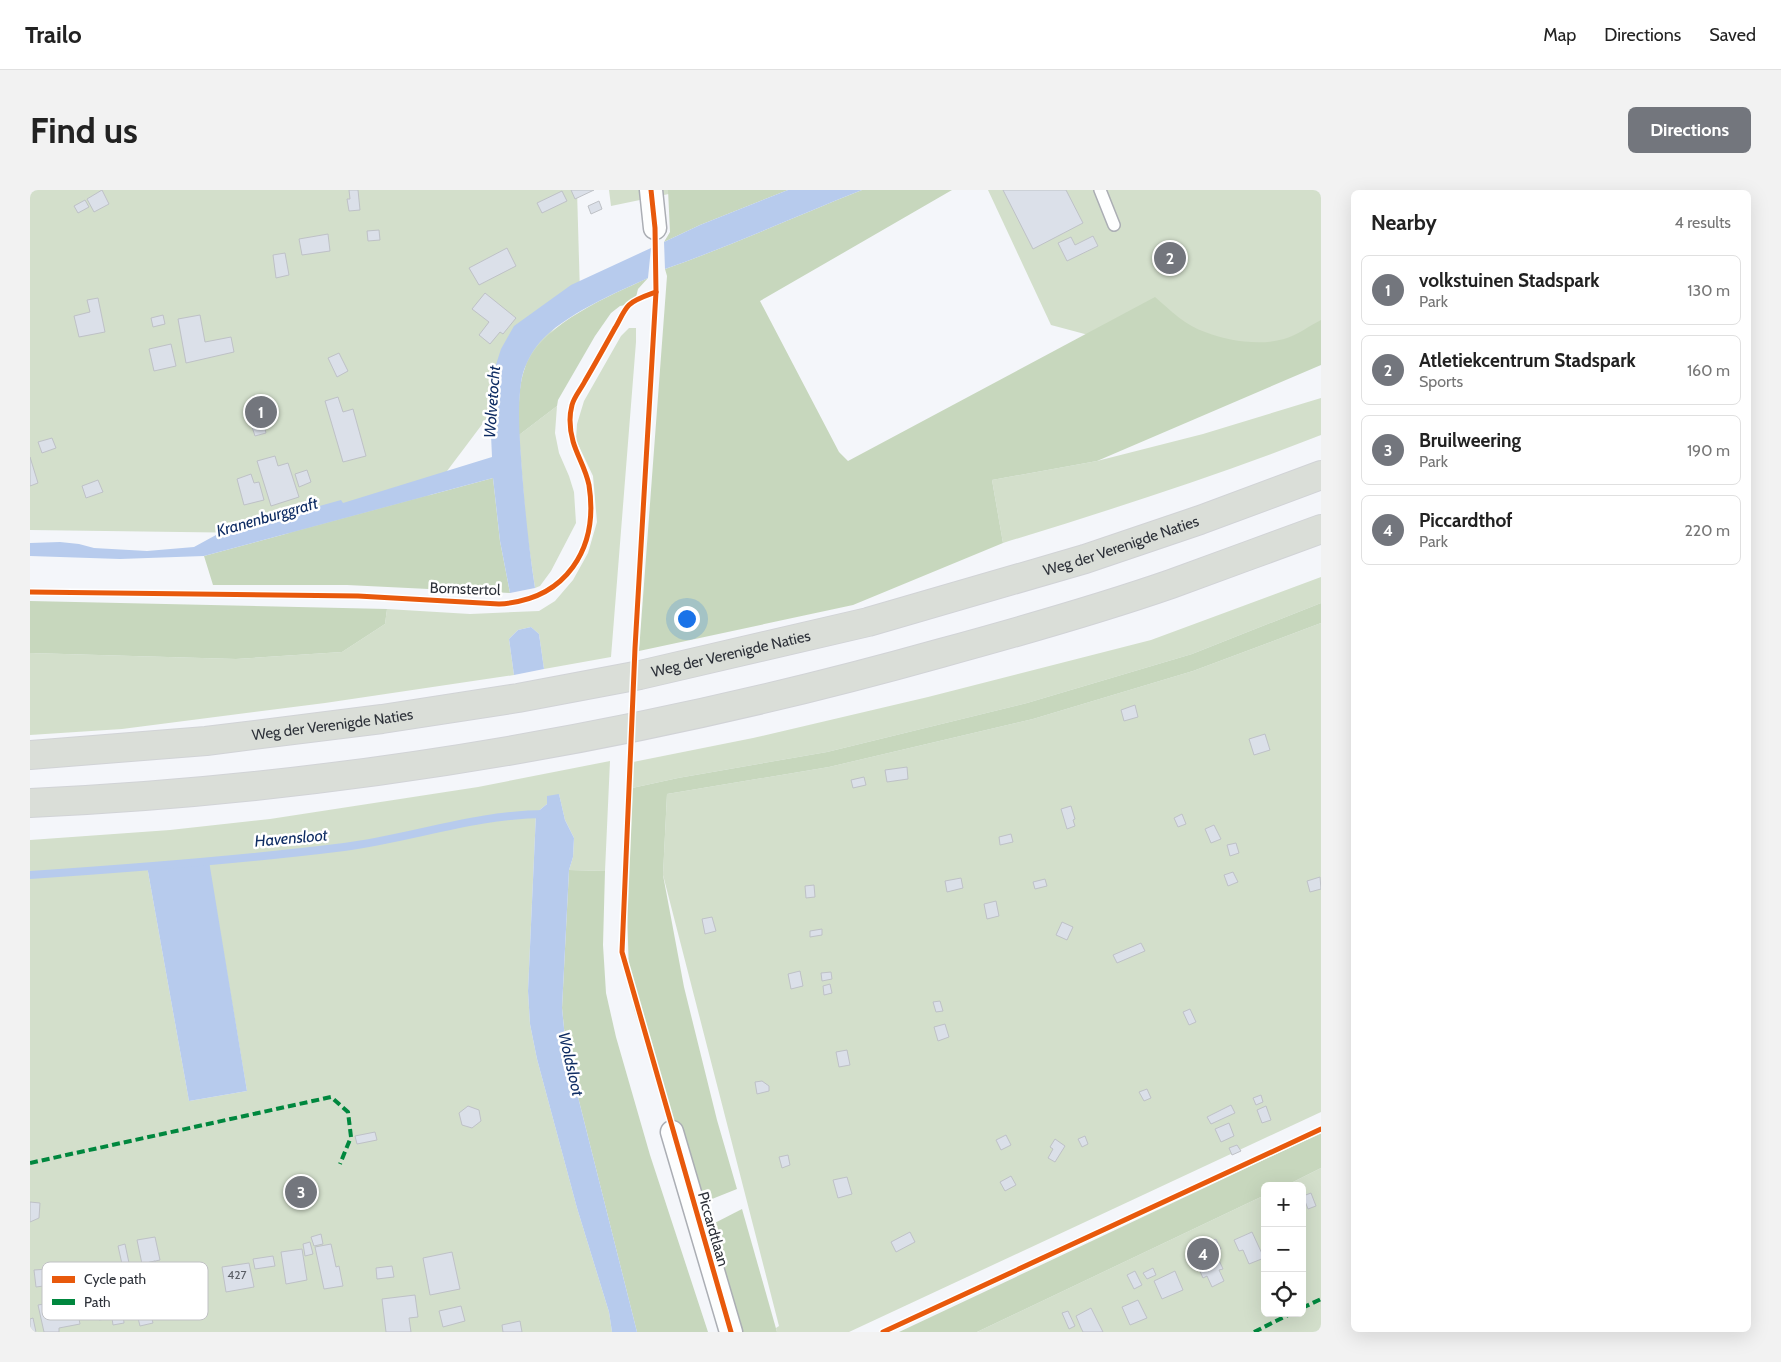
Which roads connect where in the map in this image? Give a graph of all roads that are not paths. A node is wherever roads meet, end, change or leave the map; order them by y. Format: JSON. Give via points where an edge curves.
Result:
{"nodes":[{"id":1,"x":651,"y":190,"type":"edge"},
{"id":2,"x":1100,"y":190,"type":"edge"},
{"id":3,"x":1114,"y":225,"type":"dead end"},
{"id":4,"x":655,"y":228,"type":"dead end"},
{"id":5,"x":1321,"y":475,"type":"edge"},
{"id":6,"x":1321,"y":529,"type":"edge"},
{"id":7,"x":30,"y":754,"type":"edge"},
{"id":8,"x":30,"y":803,"type":"edge"},
{"id":9,"x":672,"y":1132,"type":"dead end"},
{"id":10,"x":730,"y":1332,"type":"edge"}],
"edges":[{"from":1,"to":4,"type":"street"},
{"from":2,"to":3,"type":"lane"},
{"from":5,"to":7,"type":"highway","name":"Weg der Verenigde Naties","via":[[1084,560],[868,622],[649,673],[382,719],[206,741]]},
{"from":6,"to":8,"type":"highway","via":[[1169,584],[1023,630],[855,677],[709,712],[531,747],[239,788]]},
{"from":9,"to":10,"type":"street","name":"Piccardtlaan"}]}
